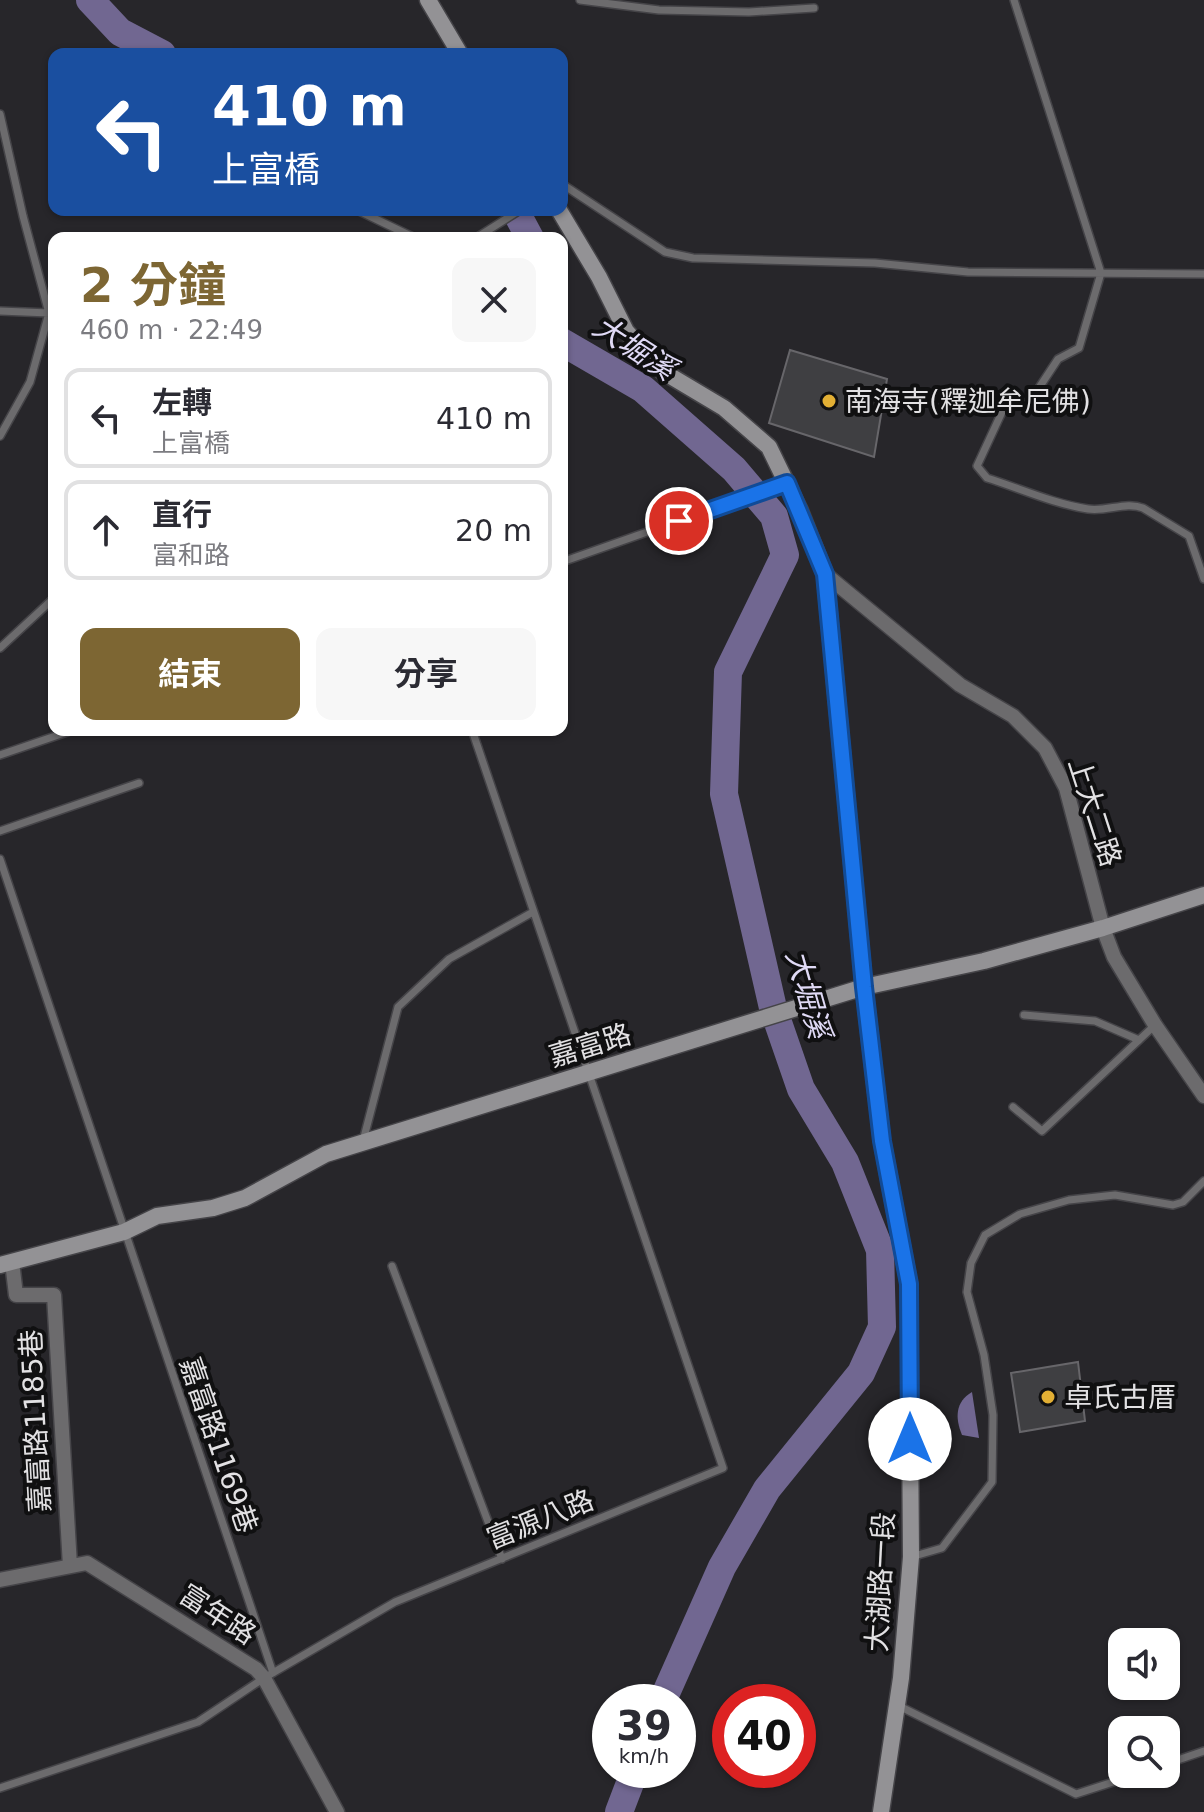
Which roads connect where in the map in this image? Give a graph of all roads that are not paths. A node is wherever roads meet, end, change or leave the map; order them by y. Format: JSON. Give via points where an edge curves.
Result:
{"nodes":[{"id":1,"x":428,"y":0,"type":"edge"},
{"id":2,"x":580,"y":0,"type":"edge"},
{"id":3,"x":746,"y":0,"type":"edge"},
{"id":4,"x":1014,"y":0,"type":"edge"},
{"id":5,"x":814,"y":8,"type":"dead end"},
{"id":6,"x":749,"y":12,"type":"junction"},
{"id":7,"x":456,"y":48,"type":"edge"},
{"id":8,"x":0,"y":114,"type":"edge"},
{"id":9,"x":568,"y":188,"type":"edge"},
{"id":10,"x":369,"y":216,"type":"edge"},
{"id":11,"x":511,"y":216,"type":"edge"},
{"id":12,"x":563,"y":216,"type":"edge"},
{"id":13,"x":403,"y":232,"type":"edge"},
{"id":14,"x":485,"y":232,"type":"edge"},
{"id":15,"x":1101,"y":273,"type":"junction"},
{"id":16,"x":1204,"y":274,"type":"edge"},
{"id":17,"x":48,"y":305,"type":"edge"},
{"id":18,"x":0,"y":311,"type":"edge"},
{"id":19,"x":48,"y":316,"type":"edge"},
{"id":20,"x":48,"y":325,"type":"edge"},
{"id":21,"x":0,"y":436,"type":"edge"},
{"id":22,"x":781,"y":485,"type":"junction"},
{"id":23,"x":568,"y":560,"type":"edge"},
{"id":24,"x":825,"y":574,"type":"junction"},
{"id":25,"x":1204,"y":579,"type":"edge"},
{"id":26,"x":48,"y":604,"type":"edge"},
{"id":27,"x":0,"y":648,"type":"edge"},
{"id":28,"x":55,"y":736,"type":"edge"},
{"id":29,"x":474,"y":736,"type":"edge"},
{"id":30,"x":0,"y":755,"type":"edge"},
{"id":31,"x":139,"y":783,"type":"dead end"},
{"id":32,"x":0,"y":831,"type":"edge"},
{"id":33,"x":0,"y":859,"type":"edge"},
{"id":34,"x":1204,"y":895,"type":"edge"},
{"id":35,"x":533,"y":912,"type":"junction"},
{"id":36,"x":1103,"y":928,"type":"junction"},
{"id":37,"x":864,"y":987,"type":"junction"},
{"id":38,"x":1024,"y":1015,"type":"dead end"},
{"id":39,"x":1155,"y":1025,"type":"junction"},
{"id":40,"x":1139,"y":1040,"type":"junction"},
{"id":41,"x":588,"y":1073,"type":"junction"},
{"id":42,"x":1204,"y":1096,"type":"edge"},
{"id":43,"x":1013,"y":1107,"type":"dead end"},
{"id":44,"x":363,"y":1142,"type":"junction"},
{"id":45,"x":1204,"y":1181,"type":"edge"},
{"id":46,"x":124,"y":1232,"type":"junction"},
{"id":47,"x":6,"y":1263,"type":"edge"},
{"id":48,"x":392,"y":1266,"type":"dead end"},
{"id":49,"x":911,"y":1557,"type":"junction"},
{"id":50,"x":502,"y":1559,"type":"junction"},
{"id":51,"x":70,"y":1566,"type":"junction"},
{"id":52,"x":0,"y":1580,"type":"edge"},
{"id":53,"x":269,"y":1675,"type":"junction"},
{"id":54,"x":897,"y":1705,"type":"junction"},
{"id":55,"x":1204,"y":1751,"type":"edge"},
{"id":56,"x":1180,"y":1759,"type":"edge"},
{"id":57,"x":1108,"y":1784,"type":"edge"},
{"id":58,"x":0,"y":1788,"type":"edge"},
{"id":59,"x":337,"y":1812,"type":"edge"},
{"id":60,"x":881,"y":1812,"type":"edge"}],
"edges":[{"from":1,"to":7,"type":"street"},
{"from":2,"to":6,"type":"lane","via":[[659,10]]},
{"from":3,"to":6,"type":"lane"},
{"from":4,"to":15,"type":"lane"},
{"from":5,"to":6,"type":"lane"},
{"from":8,"to":17,"type":"lane"},
{"from":9,"to":15,"type":"lane","via":[[665,252],[693,258]]},
{"from":10,"to":13,"type":"lane"},
{"from":11,"to":14,"type":"lane"},
{"from":12,"to":22,"type":"street","name":"大湖路一段","via":[[626,331],[662,371],[724,408],[769,447]]},
{"from":15,"to":16,"type":"lane"},
{"from":15,"to":25,"type":"lane","via":[[1079,348],[1058,359],[1029,403],[1009,405],[1002,412],[977,466],[987,478],[1085,509],[1143,508],[1189,536]]},
{"from":18,"to":19,"type":"lane"},
{"from":20,"to":21,"type":"lane","via":[[30,382]]},
{"from":22,"to":23,"type":"lane"},
{"from":22,"to":24,"type":"street","name":"大湖路一段"},
{"from":24,"to":36,"type":"street","name":"上大二路","via":[[960,685],[1013,716],[1045,748],[1066,788]]},
{"from":24,"to":37,"type":"street","name":"大湖路一段"},
{"from":26,"to":27,"type":"lane"},
{"from":28,"to":30,"type":"lane"},
{"from":29,"to":35,"type":"lane"},
{"from":31,"to":32,"type":"lane"},
{"from":33,"to":46,"type":"lane","name":"嘉富路1169巷"},
{"from":34,"to":36,"type":"street","name":"嘉富路"},
{"from":35,"to":41,"type":"lane"},
{"from":35,"to":44,"type":"lane","via":[[449,959],[398,1007]]},
{"from":36,"to":37,"type":"street","name":"嘉富路"},
{"from":36,"to":39,"type":"street","name":"上大二路","via":[[1114,957]]},
{"from":37,"to":41,"type":"street","name":"嘉富路"},
{"from":37,"to":49,"type":"street","name":"大湖路一段","via":[[882,1141],[909,1284]]},
{"from":38,"to":40,"type":"lane","via":[[1095,1021]]},
{"from":39,"to":40,"type":"lane"},
{"from":39,"to":42,"type":"street","name":"上大二路"},
{"from":40,"to":43,"type":"lane","via":[[1042,1131]]},
{"from":41,"to":44,"type":"street","name":"嘉富路"},
{"from":41,"to":50,"type":"lane","name":"富源八路","via":[[723,1468]]},
{"from":44,"to":46,"type":"street","name":"嘉富路","via":[[326,1154],[245,1198],[157,1216]]},
{"from":45,"to":49,"type":"lane","via":[[1173,1205],[1115,1195],[1069,1200],[1020,1214],[985,1235],[971,1263],[967,1292],[993,1415],[992,1482],[942,1548]]},
{"from":46,"to":47,"type":"street","name":"嘉富路"},
{"from":46,"to":53,"type":"lane","name":"嘉富路1169巷"},
{"from":47,"to":51,"type":"street","name":"嘉富路1185巷","via":[[16,1295],[54,1295]]},
{"from":48,"to":50,"type":"lane"},
{"from":49,"to":54,"type":"street","name":"大湖路一段"},
{"from":50,"to":53,"type":"lane","name":"富源八路","via":[[395,1602]]},
{"from":51,"to":52,"type":"street","name":"富年路"},
{"from":51,"to":53,"type":"street","name":"富年路","via":[[87,1563],[98,1569]]},
{"from":53,"to":58,"type":"lane","name":"富源八路","via":[[198,1722]]},
{"from":53,"to":59,"type":"street","name":"富年路"},
{"from":54,"to":57,"type":"lane","via":[[1076,1794]]},
{"from":54,"to":60,"type":"street","name":"大湖路一段"},
{"from":55,"to":56,"type":"lane"}]}
